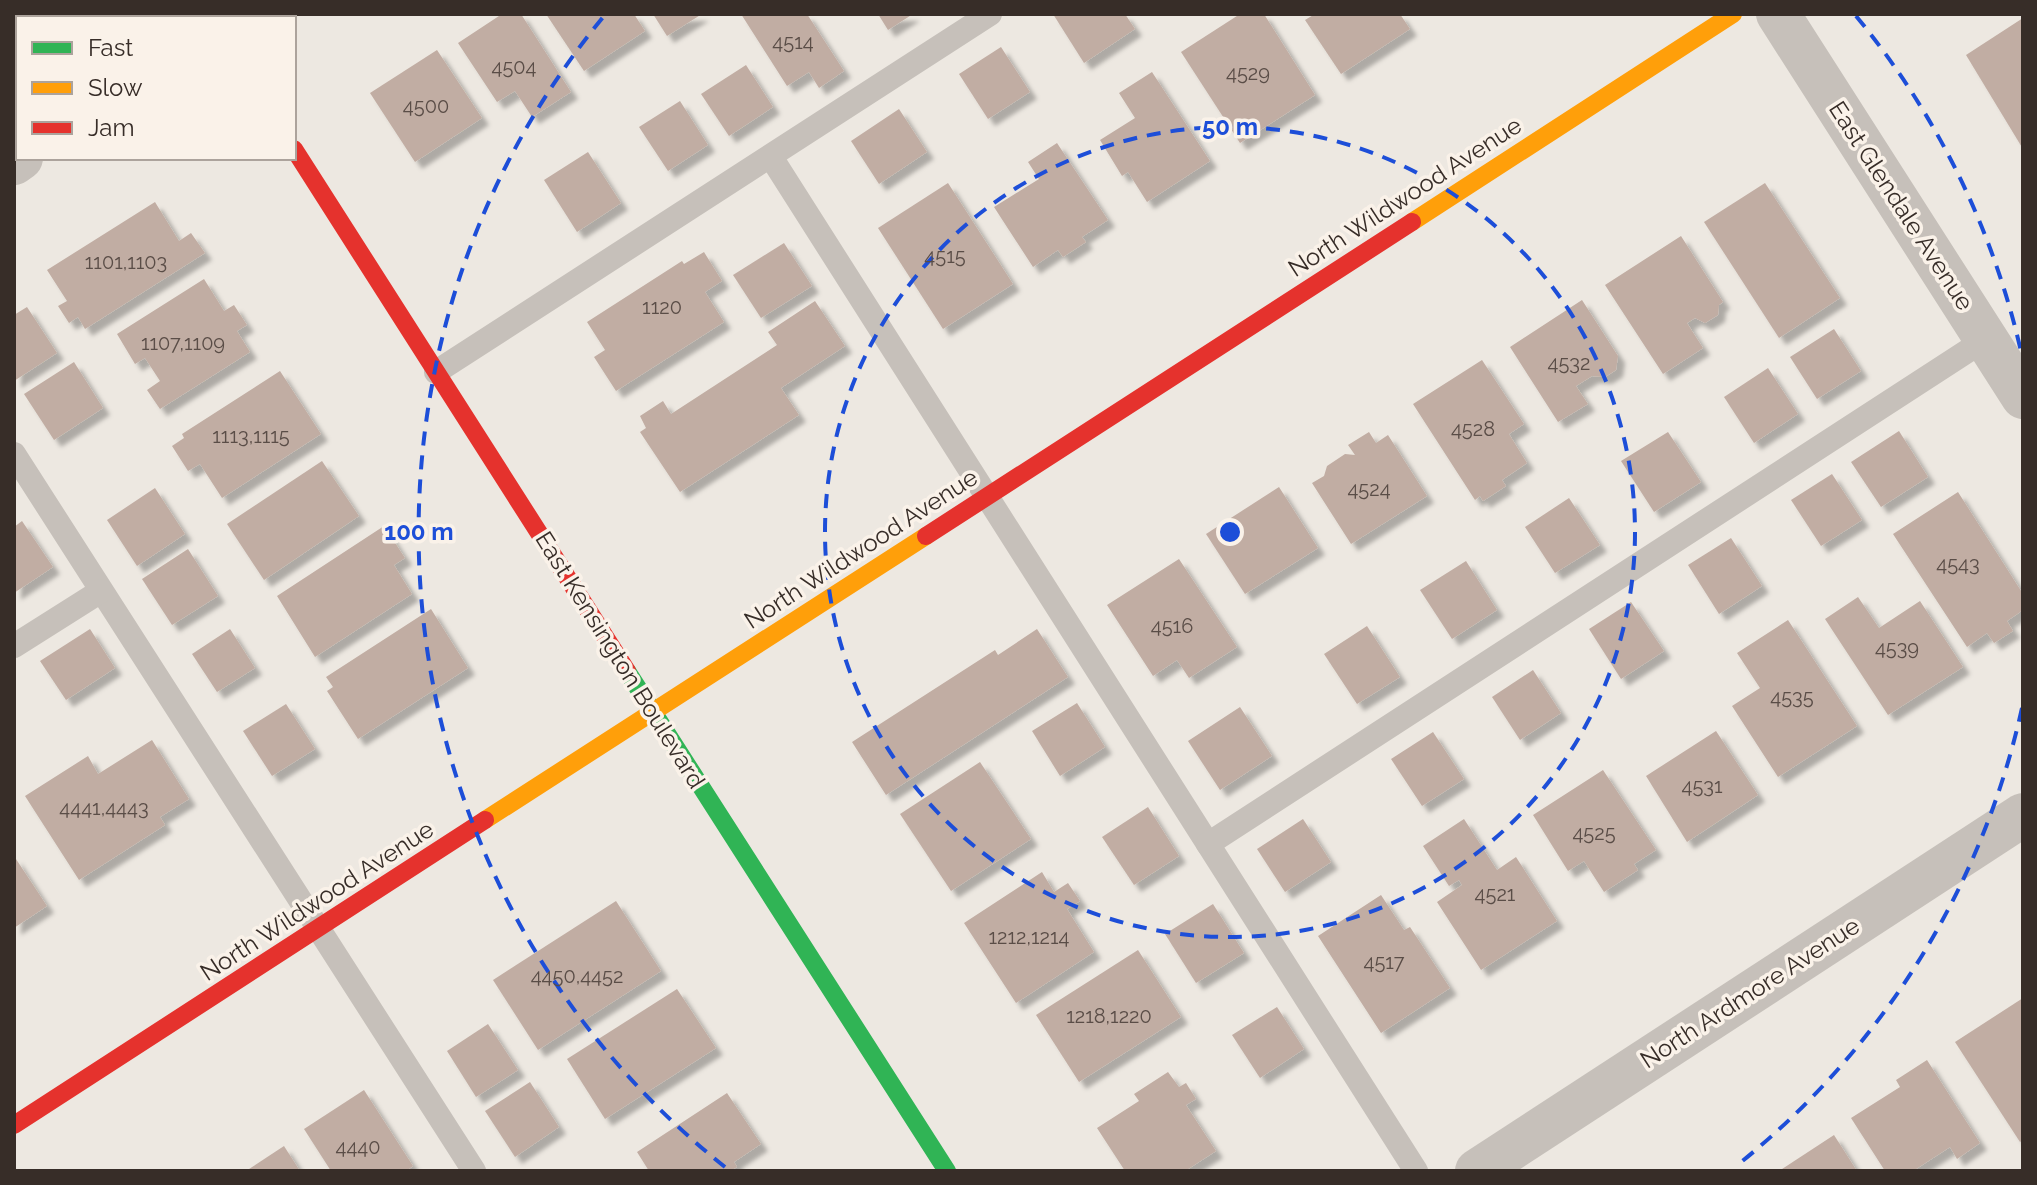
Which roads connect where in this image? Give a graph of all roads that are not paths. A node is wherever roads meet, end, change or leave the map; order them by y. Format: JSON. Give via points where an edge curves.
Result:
{"nodes":[{"id":1,"x":990,"y":14,"type":"edge"},
{"id":2,"x":1733,"y":14,"type":"edge"},
{"id":3,"x":1778,"y":14,"type":"edge"},
{"id":4,"x":296,"y":152,"type":"edge"},
{"id":5,"x":771,"y":157,"type":"junction"},
{"id":6,"x":1986,"y":339,"type":"junction"},
{"id":7,"x":436,"y":372,"type":"junction"},
{"id":8,"x":2023,"y":397,"type":"edge"},
{"id":9,"x":14,"y":454,"type":"edge"},
{"id":10,"x":986,"y":496,"type":"junction"},
{"id":11,"x":101,"y":591,"type":"junction"},
{"id":12,"x":14,"y":646,"type":"edge"},
{"id":13,"x":654,"y":712,"type":"junction"},
{"id":14,"x":2023,"y":815,"type":"edge"},
{"id":15,"x":1208,"y":844,"type":"junction"},
{"id":16,"x":318,"y":929,"type":"junction"},
{"id":17,"x":14,"y":1125,"type":"edge"},
{"id":18,"x":474,"y":1171,"type":"edge"},
{"id":19,"x":947,"y":1171,"type":"edge"},
{"id":20,"x":1416,"y":1171,"type":"edge"},
{"id":21,"x":1477,"y":1171,"type":"edge"}],
"edges":[{"from":1,"to":5,"type":"lane"},
{"from":2,"to":10,"type":"street","name":"North Wildwood Avenue"},
{"from":3,"to":6,"type":"street","name":"East Glendale Avenue"},
{"from":4,"to":7,"type":"street","name":"East Kensington Boulevard"},
{"from":5,"to":7,"type":"lane"},
{"from":5,"to":10,"type":"lane"},
{"from":6,"to":8,"type":"street","name":"East Glendale Avenue"},
{"from":6,"to":15,"type":"lane"},
{"from":7,"to":13,"type":"street","name":"East Kensington Boulevard"},
{"from":9,"to":11,"type":"lane"},
{"from":10,"to":13,"type":"street","name":"North Wildwood Avenue"},
{"from":10,"to":15,"type":"lane"},
{"from":11,"to":12,"type":"lane"},
{"from":11,"to":16,"type":"lane"},
{"from":13,"to":16,"type":"street","name":"North Wildwood Avenue"},
{"from":13,"to":19,"type":"street","name":"East Kensington Boulevard"},
{"from":14,"to":21,"type":"street","name":"North Ardmore Avenue"},
{"from":15,"to":20,"type":"lane"},
{"from":16,"to":17,"type":"street","name":"North Wildwood Avenue"},
{"from":16,"to":18,"type":"lane"}]}
